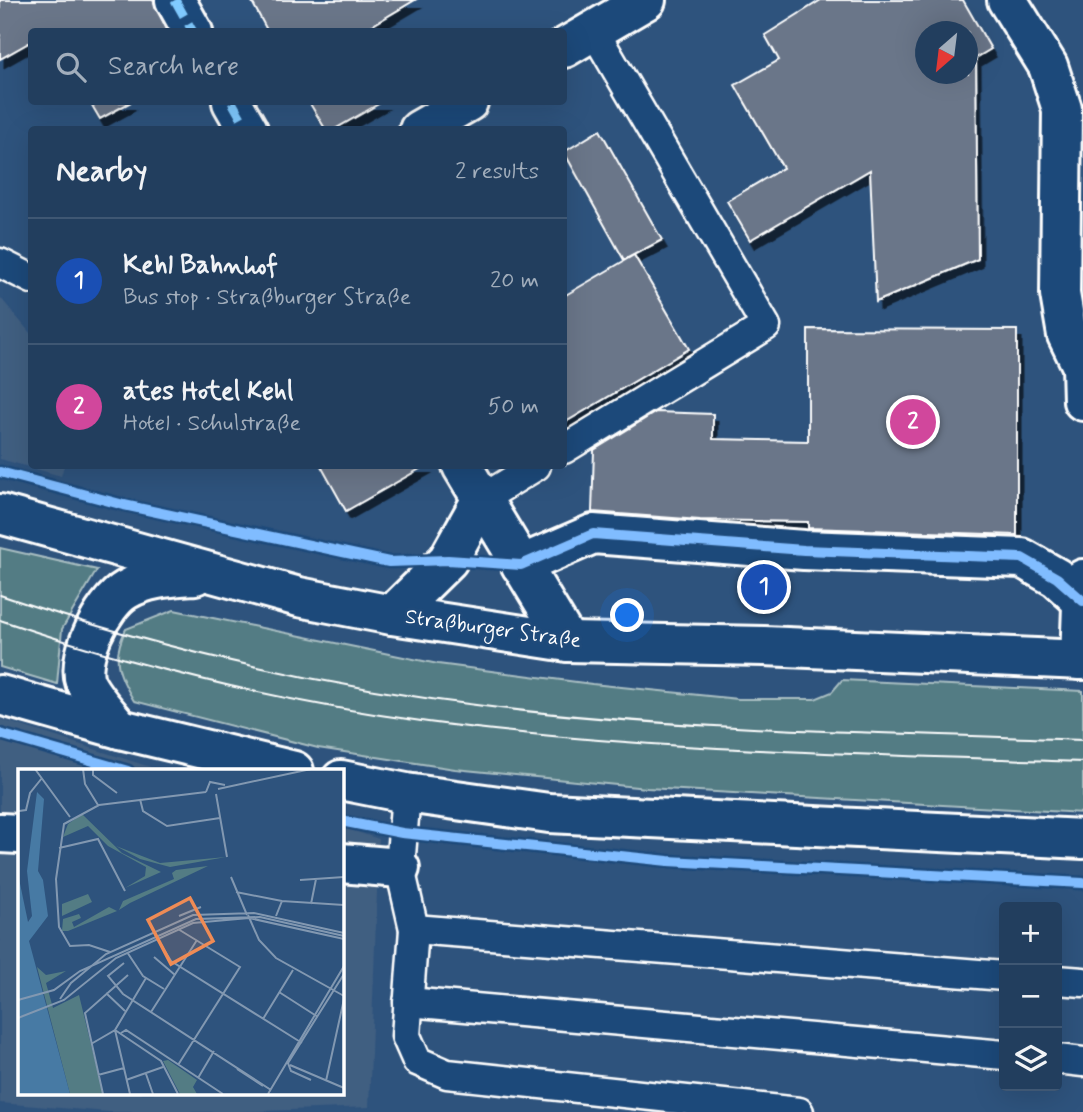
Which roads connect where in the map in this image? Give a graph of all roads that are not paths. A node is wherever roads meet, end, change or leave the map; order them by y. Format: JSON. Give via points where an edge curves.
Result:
{"nodes":[{"id":1,"x":175,"y":0,"type":"edge"},
{"id":2,"x":646,"y":0,"type":"edge"},
{"id":3,"x":1007,"y":0,"type":"edge"},
{"id":4,"x":191,"y":28,"type":"edge"},
{"id":5,"x":579,"y":40,"type":"edge"},
{"id":6,"x":234,"y":105,"type":"edge"},
{"id":7,"x":463,"y":105,"type":"edge"},
{"id":8,"x":246,"y":126,"type":"edge"},
{"id":9,"x":426,"y":126,"type":"edge"},
{"id":10,"x":0,"y":263,"type":"edge"},
{"id":11,"x":28,"y":277,"type":"edge"},
{"id":12,"x":1082,"y":366,"type":"edge"},
{"id":13,"x":1083,"y":401,"type":"edge"},
{"id":14,"x":567,"y":447,"type":"edge"},
{"id":15,"x":464,"y":469,"type":"edge"},
{"id":16,"x":531,"y":469,"type":"edge"},
{"id":17,"x":482,"y":499,"type":"junction"},
{"id":18,"x":0,"y":514,"type":"edge"},
{"id":19,"x":521,"y":565,"type":"junction"},
{"id":20,"x":207,"y":574,"type":"junction"},
{"id":21,"x":1082,"y":590,"type":"edge"},
{"id":22,"x":392,"y":615,"type":"junction"},
{"id":23,"x":568,"y":642,"type":"junction"},
{"id":24,"x":1082,"y":660,"type":"edge"},
{"id":25,"x":0,"y":695,"type":"edge"},
{"id":26,"x":120,"y":729,"type":"junction"},
{"id":27,"x":286,"y":769,"type":"edge"},
{"id":28,"x":343,"y":780,"type":"edge"},
{"id":29,"x":405,"y":793,"type":"junction"},
{"id":30,"x":0,"y":833,"type":"edge"},
{"id":31,"x":18,"y":834,"type":"edge"},
{"id":32,"x":1083,"y":839,"type":"edge"},
{"id":33,"x":343,"y":863,"type":"edge"},
{"id":34,"x":400,"y":868,"type":"junction"},
{"id":35,"x":414,"y":929,"type":"junction"},
{"id":36,"x":999,"y":976,"type":"edge"},
{"id":37,"x":1062,"y":980,"type":"edge"},
{"id":38,"x":1083,"y":982,"type":"edge"},
{"id":39,"x":408,"y":1002,"type":"junction"},
{"id":40,"x":999,"y":1055,"type":"edge"},
{"id":41,"x":1062,"y":1060,"type":"edge"},
{"id":42,"x":1083,"y":1062,"type":"edge"},
{"id":43,"x":799,"y":1112,"type":"edge"}],
"edges":[{"from":1,"to":4,"type":"main road"},
{"from":2,"to":5,"type":"main road"},
{"from":3,"to":12,"type":"main road","via":[[1048,66],[1062,109],[1060,294],[1067,335]]},
{"from":5,"to":14,"type":"lane","via":[[766,326]]},
{"from":6,"to":8,"type":"main road"},
{"from":7,"to":9,"type":"main road"},
{"from":10,"to":11,"type":"lane"},
{"from":12,"to":13,"type":"main road"},
{"from":15,"to":17,"type":"main road"},
{"from":16,"to":17,"type":"lane"},
{"from":17,"to":19,"type":"main road"},
{"from":17,"to":22,"type":"main road","via":[[448,560]]},
{"from":18,"to":20,"type":"main road","name":"Straßburger Straße"},
{"from":19,"to":21,"type":"main road","via":[[593,534],[804,550],[1022,558]]},
{"from":19,"to":23,"type":"main road"},
{"from":20,"to":22,"type":"main road","name":"Straßburger Straße"},
{"from":20,"to":26,"type":"main road","via":[[156,578],[123,591],[96,626],[86,647],[85,684]]},
{"from":21,"to":24,"type":"main road"},
{"from":22,"to":23,"type":"main road","name":"Straßburger Straße"},
{"from":23,"to":24,"type":"main road","name":"Straßburger Straße"},
{"from":25,"to":26,"type":"main road"},
{"from":26,"to":27,"type":"main road"},
{"from":28,"to":29,"type":"main road"},
{"from":29,"to":32,"type":"main road","via":[[549,813]]},
{"from":29,"to":34,"type":"lane"},
{"from":30,"to":31,"type":"main road"},
{"from":33,"to":34,"type":"main road"},
{"from":34,"to":35,"type":"lane"},
{"from":35,"to":36,"type":"lane"},
{"from":35,"to":39,"type":"lane"},
{"from":37,"to":38,"type":"lane"},
{"from":39,"to":40,"type":"lane"},
{"from":39,"to":43,"type":"lane","via":[[406,1036],[417,1061],[447,1074]]},
{"from":41,"to":42,"type":"lane"}]}
